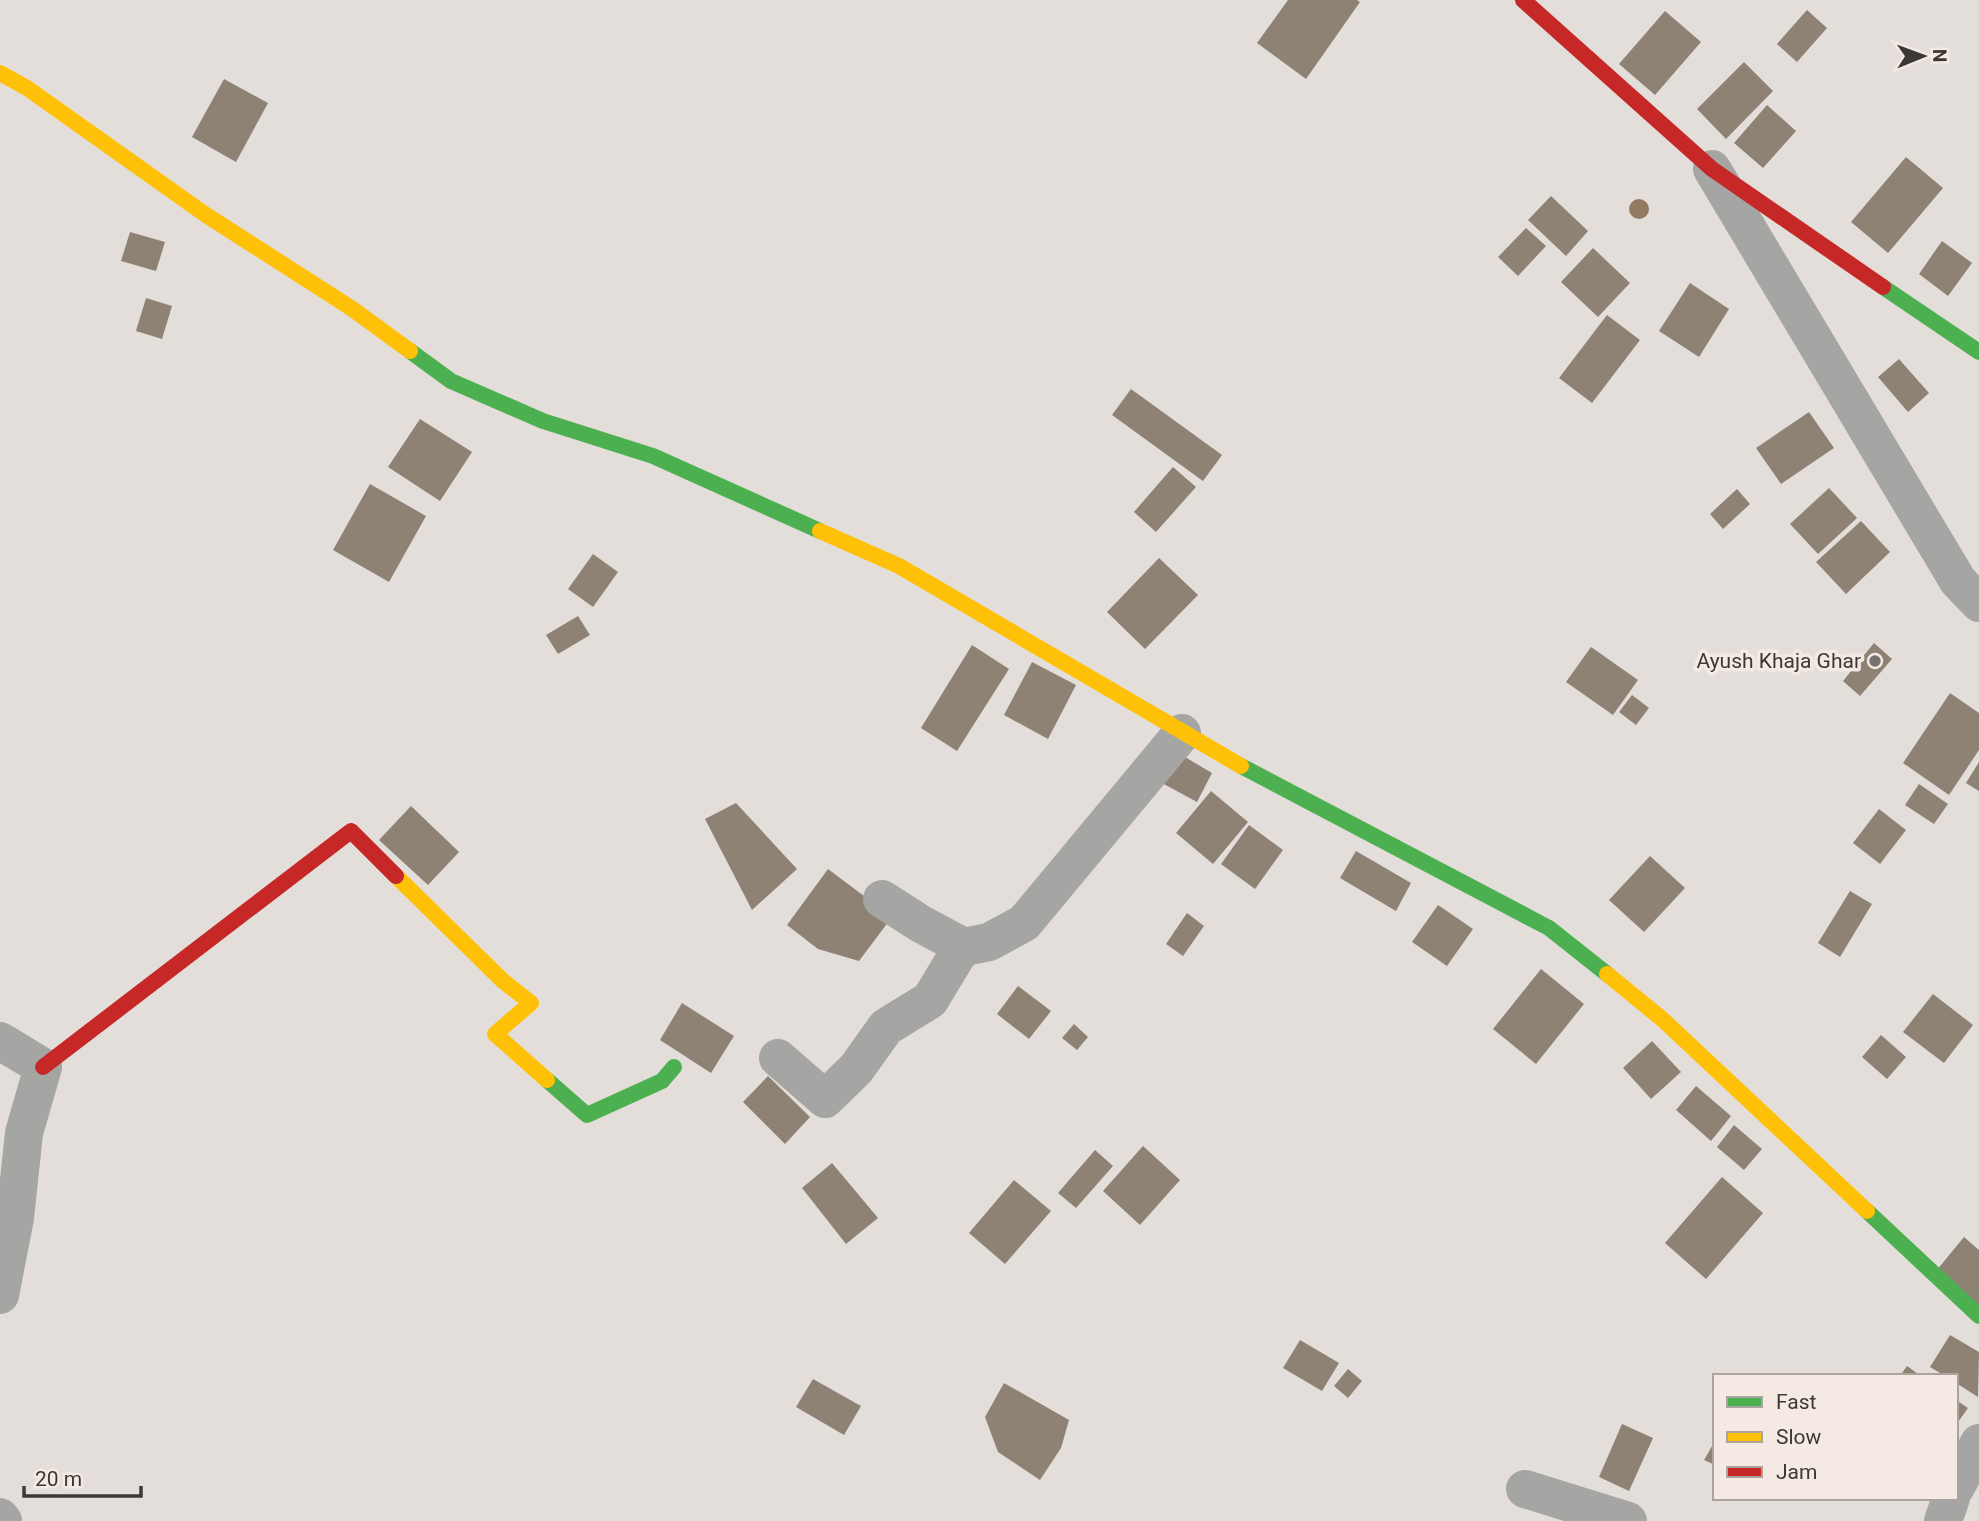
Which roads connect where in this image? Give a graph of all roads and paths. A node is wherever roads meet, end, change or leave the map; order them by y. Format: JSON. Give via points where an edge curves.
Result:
{"nodes":[{"id":1,"x":1523,"y":0,"type":"edge"},
{"id":2,"x":0,"y":73,"type":"edge"},
{"id":3,"x":1713,"y":169,"type":"junction"},
{"id":4,"x":1979,"y":352,"type":"edge"},
{"id":5,"x":1979,"y":603,"type":"edge"},
{"id":6,"x":1182,"y":733,"type":"junction"},
{"id":7,"x":882,"y":899,"type":"dead end"},
{"id":8,"x":964,"y":947,"type":"junction"},
{"id":9,"x":0,"y":1041,"type":"edge"},
{"id":10,"x":0,"y":1056,"type":"edge"},
{"id":11,"x":778,"y":1058,"type":"dead end"},
{"id":12,"x":43,"y":1067,"type":"junction"},
{"id":13,"x":674,"y":1067,"type":"dead end"},
{"id":14,"x":0,"y":1295,"type":"edge"},
{"id":15,"x":1979,"y":1316,"type":"edge"},
{"id":16,"x":1979,"y":1443,"type":"edge"},
{"id":17,"x":1958,"y":1483,"type":"edge"},
{"id":18,"x":1525,"y":1489,"type":"dead end"},
{"id":19,"x":1950,"y":1500,"type":"edge"},
{"id":20,"x":1629,"y":1521,"type":"edge"},
{"id":21,"x":1943,"y":1521,"type":"edge"}],
"edges":[{"from":1,"to":3,"type":"street"},
{"from":2,"to":6,"type":"street","via":[[351,308],[451,381],[543,421],[653,456],[899,566]]},
{"from":3,"to":4,"type":"street"},
{"from":3,"to":5,"type":"street","via":[[1958,581]]},
{"from":6,"to":8,"type":"street","via":[[1024,923],[989,942]]},
{"from":6,"to":15,"type":"street","via":[[1549,928],[1662,1019]]},
{"from":7,"to":8,"type":"street"},
{"from":8,"to":11,"type":"street","via":[[930,1000],[886,1027],[856,1069],[825,1099]]},
{"from":9,"to":12,"type":"street"},
{"from":10,"to":12,"type":"street"},
{"from":12,"to":13,"type":"street","via":[[351,831],[531,1003],[495,1034],[587,1115],[662,1081]]},
{"from":12,"to":14,"type":"street","via":[[24,1133],[15,1218]]},
{"from":16,"to":17,"type":"street"},
{"from":18,"to":20,"type":"street"},
{"from":19,"to":21,"type":"street"}]}
